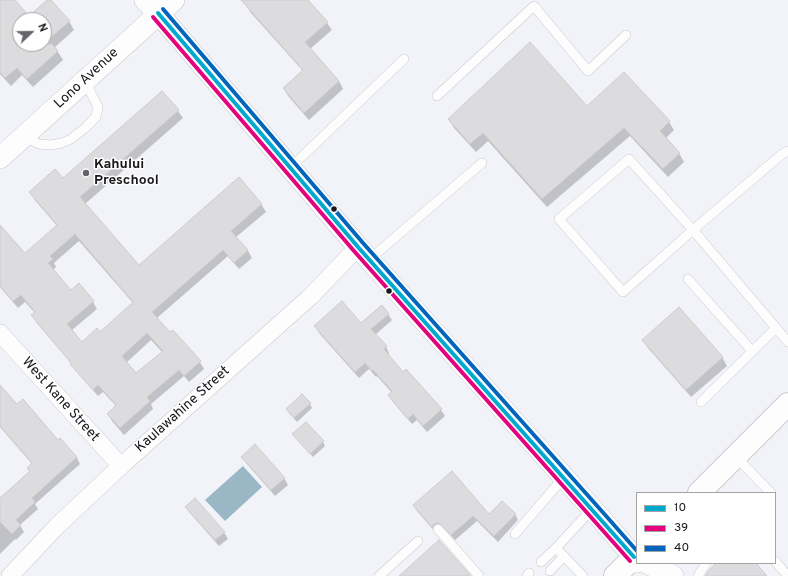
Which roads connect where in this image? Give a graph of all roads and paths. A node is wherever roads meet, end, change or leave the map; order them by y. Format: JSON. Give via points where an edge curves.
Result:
{"nodes":[{"id":1,"x":174,"y":0,"type":"edge"},
{"id":2,"x":532,"y":3,"type":"edge"},
{"id":3,"x":152,"y":7,"type":"edge"},
{"id":4,"x":626,"y":35,"type":"dead end"},
{"id":5,"x":404,"y":59,"type":"dead end"},
{"id":6,"x":84,"y":81,"type":"junction"},
{"id":7,"x":437,"y":96,"type":"dead end"},
{"id":8,"x":24,"y":137,"type":"junction"},
{"id":9,"x":788,"y":151,"type":"edge"},
{"id":10,"x":0,"y":158,"type":"edge"},
{"id":11,"x":482,"y":163,"type":"dead end"},
{"id":12,"x":290,"y":168,"type":"junction"},
{"id":13,"x":692,"y":230,"type":"junction"},
{"id":14,"x":364,"y":253,"type":"junction"},
{"id":15,"x":688,"y":279,"type":"dead end"},
{"id":16,"x":776,"y":328,"type":"junction"},
{"id":17,"x":0,"y":333,"type":"edge"},
{"id":18,"x":788,"y":342,"type":"edge"},
{"id":19,"x":752,"y":351,"type":"junction"},
{"id":20,"x":701,"y":402,"type":"dead end"},
{"id":21,"x":788,"y":404,"type":"edge"},
{"id":22,"x":736,"y":457,"type":"junction"},
{"id":23,"x":121,"y":466,"type":"junction"},
{"id":24,"x":564,"y":477,"type":"junction"},
{"id":25,"x":700,"y":492,"type":"edge"},
{"id":26,"x":770,"y":492,"type":"edge"},
{"id":27,"x":592,"y":509,"type":"junction"},
{"id":28,"x":438,"y":529,"type":"dead end"},
{"id":29,"x":515,"y":534,"type":"dead end"},
{"id":30,"x":418,"y":541,"type":"dead end"},
{"id":31,"x":556,"y":548,"type":"junction"},
{"id":32,"x":564,"y":556,"type":"junction"},
{"id":33,"x":636,"y":558,"type":"edge"},
{"id":34,"x":636,"y":561,"type":"edge"},
{"id":35,"x":541,"y":562,"type":"dead end"},
{"id":36,"x":776,"y":562,"type":"edge"},
{"id":37,"x":640,"y":564,"type":"edge"},
{"id":38,"x":647,"y":564,"type":"edge"},
{"id":39,"x":705,"y":564,"type":"edge"},
{"id":40,"x":550,"y":571,"type":"dead end"},
{"id":41,"x":580,"y":573,"type":"edge"},
{"id":42,"x":10,"y":576,"type":"edge"},
{"id":43,"x":380,"y":576,"type":"edge"},
{"id":44,"x":479,"y":576,"type":"edge"},
{"id":45,"x":570,"y":576,"type":"edge"},
{"id":46,"x":615,"y":576,"type":"edge"},
{"id":47,"x":644,"y":576,"type":"edge"},
{"id":48,"x":673,"y":576,"type":"edge"},
{"id":49,"x":698,"y":576,"type":"edge"},
{"id":50,"x":788,"y":576,"type":"edge"}],
"edges":[{"from":1,"to":3,"type":"street","name":"Lono Avenue"},
{"from":2,"to":4,"type":"lane","via":[[588,71]]},
{"from":2,"to":7,"type":"lane"},
{"from":3,"to":6,"type":"street","name":"Lono Avenue"},
{"from":3,"to":12,"type":"street"},
{"from":5,"to":12,"type":"lane"},
{"from":6,"to":8,"type":"street","name":"Lono Avenue"},
{"from":6,"to":8,"type":"lane","via":[[98,107],[96,117],[85,128],[71,139],[50,146]]},
{"from":8,"to":10,"type":"street","name":"Lono Avenue"},
{"from":9,"to":13,"type":"lane"},
{"from":11,"to":14,"type":"lane"},
{"from":12,"to":14,"type":"street"},
{"from":13,"to":13,"type":"lane","via":[[623,292],[559,220],[629,159]]},
{"from":13,"to":16,"type":"lane"},
{"from":14,"to":23,"type":"street","name":"Kaulawahine Street","via":[[311,296]]},
{"from":14,"to":24,"type":"street"},
{"from":15,"to":19,"type":"lane"},
{"from":16,"to":18,"type":"lane"},
{"from":16,"to":19,"type":"lane"},
{"from":17,"to":23,"type":"street","name":"West Kane Street"},
{"from":19,"to":20,"type":"lane"},
{"from":21,"to":22,"type":"main road"},
{"from":22,"to":25,"type":"main road"},
{"from":22,"to":26,"type":"lane"},
{"from":23,"to":42,"type":"street","name":"Kaulawahine Street","via":[[57,526]]},
{"from":24,"to":27,"type":"street"},
{"from":24,"to":29,"type":"lane"},
{"from":27,"to":31,"type":"lane"},
{"from":27,"to":33,"type":"street"},
{"from":28,"to":44,"type":"lane"},
{"from":30,"to":43,"type":"lane"},
{"from":31,"to":32,"type":"lane"},
{"from":31,"to":35,"type":"lane"},
{"from":32,"to":40,"type":"lane"},
{"from":32,"to":41,"type":"lane"},
{"from":34,"to":46,"type":"main road"},
{"from":36,"to":50,"type":"lane"},
{"from":37,"to":47,"type":"street"},
{"from":38,"to":48,"type":"street"},
{"from":39,"to":49,"type":"lane"},
{"from":41,"to":45,"type":"lane"}]}
